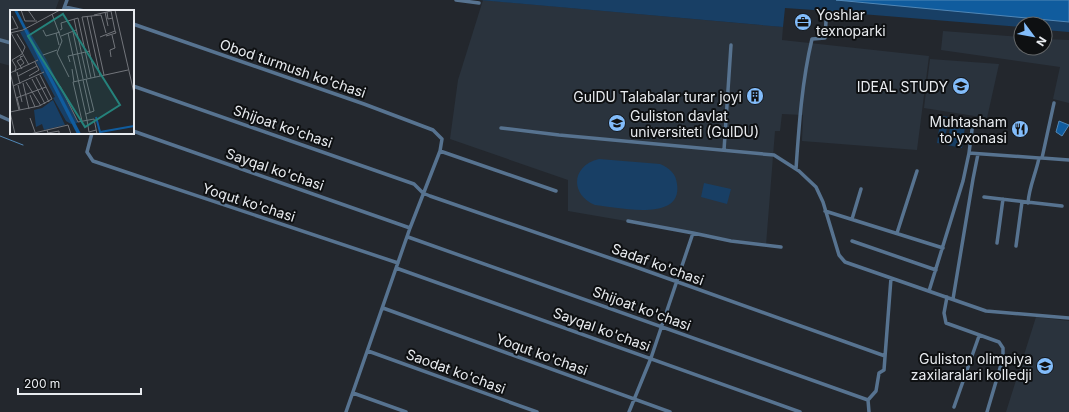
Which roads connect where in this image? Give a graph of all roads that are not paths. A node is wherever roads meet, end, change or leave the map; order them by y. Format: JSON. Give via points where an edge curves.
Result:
{"nodes":[{"id":1,"x":67,"y":0,"type":"edge"},
{"id":2,"x":456,"y":0,"type":"edge"},
{"id":3,"x":479,"y":3,"type":"dead end"},
{"id":4,"x":65,"y":7,"type":"junction"},
{"id":5,"x":64,"y":10,"type":"edge"},
{"id":6,"x":79,"y":10,"type":"edge"},
{"id":7,"x":826,"y":21,"type":"dead end"},
{"id":8,"x":134,"y":24,"type":"edge"},
{"id":9,"x":0,"y":40,"type":"edge"},
{"id":10,"x":10,"y":43,"type":"edge"},
{"id":11,"x":731,"y":45,"type":"dead end"},
{"id":12,"x":134,"y":86,"type":"edge"},
{"id":13,"x":1054,"y":103,"type":"dead end"},
{"id":14,"x":0,"y":116,"type":"edge"},
{"id":15,"x":10,"y":121,"type":"edge"},
{"id":16,"x":973,"y":122,"type":"dead end"},
{"id":17,"x":502,"y":128,"type":"dead end"},
{"id":18,"x":134,"y":131,"type":"edge"},
{"id":19,"x":92,"y":134,"type":"edge"},
{"id":20,"x":724,"y":150,"type":"junction"},
{"id":21,"x":440,"y":151,"type":"junction"},
{"id":22,"x":969,"y":153,"type":"junction"},
{"id":23,"x":978,"y":154,"type":"junction"},
{"id":24,"x":1040,"y":158,"type":"junction"},
{"id":25,"x":1069,"y":160,"type":"edge"},
{"id":26,"x":796,"y":169,"type":"junction"},
{"id":27,"x":917,"y":171,"type":"dead end"},
{"id":28,"x":861,"y":189,"type":"dead end"},
{"id":29,"x":556,"y":191,"type":"dead end"},
{"id":30,"x":423,"y":193,"type":"junction"},
{"id":31,"x":984,"y":197,"type":"dead end"},
{"id":32,"x":1003,"y":199,"type":"junction"},
{"id":33,"x":1022,"y":202,"type":"junction"},
{"id":34,"x":1028,"y":203,"type":"junction"},
{"id":35,"x":1062,"y":206,"type":"dead end"},
{"id":36,"x":825,"y":211,"type":"junction"},
{"id":37,"x":852,"y":219,"type":"junction"},
{"id":38,"x":628,"y":222,"type":"dead end"},
{"id":39,"x":410,"y":228,"type":"junction"},
{"id":40,"x":693,"y":233,"type":"junction"},
{"id":41,"x":897,"y":233,"type":"junction"},
{"id":42,"x":408,"y":237,"type":"junction"},
{"id":43,"x":852,"y":241,"type":"dead end"},
{"id":44,"x":997,"y":243,"type":"dead end"},
{"id":45,"x":1016,"y":246,"type":"dead end"},
{"id":46,"x":781,"y":247,"type":"dead end"},
{"id":47,"x":943,"y":248,"type":"junction"},
{"id":48,"x":398,"y":263,"type":"junction"},
{"id":49,"x":396,"y":268,"type":"junction"},
{"id":50,"x":936,"y":270,"type":"junction"},
{"id":51,"x":891,"y":278,"type":"junction"},
{"id":52,"x":676,"y":282,"type":"junction"},
{"id":53,"x":929,"y":291,"type":"junction"},
{"id":54,"x":947,"y":296,"type":"junction"},
{"id":55,"x":953,"y":299,"type":"junction"},
{"id":56,"x":383,"y":308,"type":"junction"},
{"id":57,"x":1069,"y":318,"type":"edge"},
{"id":58,"x":661,"y":327,"type":"junction"},
{"id":59,"x":979,"y":336,"type":"junction"},
{"id":60,"x":368,"y":351,"type":"junction"},
{"id":61,"x":885,"y":356,"type":"junction"},
{"id":62,"x":650,"y":358,"type":"junction"},
{"id":63,"x":353,"y":393,"type":"junction"},
{"id":64,"x":634,"y":399,"type":"junction"},
{"id":65,"x":868,"y":400,"type":"junction"},
{"id":66,"x":954,"y":407,"type":"dead end"},
{"id":67,"x":346,"y":412,"type":"edge"},
{"id":68,"x":406,"y":412,"type":"edge"},
{"id":69,"x":537,"y":412,"type":"edge"},
{"id":70,"x":629,"y":412,"type":"edge"},
{"id":71,"x":670,"y":412,"type":"edge"},
{"id":72,"x":800,"y":412,"type":"edge"},
{"id":73,"x":869,"y":412,"type":"edge"},
{"id":74,"x":987,"y":412,"type":"edge"}],
"edges":[{"from":1,"to":4,"type":"street"},
{"from":2,"to":3,"type":"street"},
{"from":4,"to":5,"type":"street"},
{"from":4,"to":6,"type":"street"},
{"from":7,"to":26,"type":"street","via":[[825,38],[812,39],[800,119]]},
{"from":8,"to":21,"type":"street","name":"Obod turmush ko'chasi","via":[[433,130],[442,139]]},
{"from":9,"to":10,"type":"street"},
{"from":11,"to":20,"type":"street"},
{"from":12,"to":30,"type":"street","name":"Shijoat ko'chasi","via":[[414,184]]},
{"from":13,"to":24,"type":"street"},
{"from":14,"to":15,"type":"street"},
{"from":16,"to":22,"type":"street"},
{"from":17,"to":20,"type":"street"},
{"from":18,"to":39,"type":"street","name":"Sayqal ko'chasi"},
{"from":19,"to":48,"type":"street","name":"Yoqut ko'chasi","via":[[87,152],[93,161]]},
{"from":20,"to":26,"type":"street","via":[[774,155]]},
{"from":21,"to":29,"type":"street"},
{"from":21,"to":30,"type":"street"},
{"from":22,"to":23,"type":"street"},
{"from":22,"to":47,"type":"street"},
{"from":23,"to":24,"type":"street"},
{"from":23,"to":55,"type":"street"},
{"from":24,"to":25,"type":"street"},
{"from":24,"to":34,"type":"street","via":[[1028,192]]},
{"from":26,"to":36,"type":"street","via":[[816,187]]},
{"from":27,"to":41,"type":"street"},
{"from":28,"to":37,"type":"street"},
{"from":30,"to":39,"type":"street"},
{"from":30,"to":52,"type":"street","name":"Sadaf ko'chasi"},
{"from":31,"to":32,"type":"street"},
{"from":32,"to":33,"type":"street"},
{"from":32,"to":44,"type":"street"},
{"from":33,"to":34,"type":"street"},
{"from":33,"to":45,"type":"street"},
{"from":34,"to":35,"type":"street"},
{"from":36,"to":37,"type":"street"},
{"from":36,"to":51,"type":"street","via":[[839,255],[845,262]]},
{"from":37,"to":41,"type":"street"},
{"from":38,"to":40,"type":"street"},
{"from":39,"to":42,"type":"street"},
{"from":40,"to":46,"type":"street","via":[[731,242]]},
{"from":40,"to":52,"type":"street"},
{"from":41,"to":47,"type":"street"},
{"from":42,"to":48,"type":"street"},
{"from":42,"to":58,"type":"street","name":"Shijoat ko'chasi"},
{"from":43,"to":50,"type":"street"},
{"from":47,"to":50,"type":"street"},
{"from":48,"to":49,"type":"street"},
{"from":49,"to":56,"type":"street"},
{"from":49,"to":62,"type":"street","name":"Sayqal ko'chasi"},
{"from":50,"to":53,"type":"street"},
{"from":51,"to":53,"type":"street"},
{"from":51,"to":61,"type":"street"},
{"from":52,"to":58,"type":"street"},
{"from":52,"to":61,"type":"street","name":"Sadaf ko'chasi"},
{"from":53,"to":54,"type":"street"},
{"from":54,"to":55,"type":"street"},
{"from":54,"to":59,"type":"street","via":[[944,313],[946,323]]},
{"from":55,"to":57,"type":"street","via":[[986,311]]},
{"from":56,"to":60,"type":"street"},
{"from":56,"to":64,"type":"street","name":"Yoqut ko'chasi"},
{"from":58,"to":62,"type":"street"},
{"from":58,"to":65,"type":"street","name":"Shijoat ko'chasi"},
{"from":59,"to":66,"type":"street"},
{"from":59,"to":74,"type":"street","via":[[999,342],[1003,348],[1003,358]]},
{"from":60,"to":63,"type":"street"},
{"from":60,"to":69,"type":"street","name":"Saodat ko'chasi"},
{"from":61,"to":65,"type":"street","via":[[884,370],[879,373],[876,391]]},
{"from":62,"to":64,"type":"street"},
{"from":62,"to":72,"type":"street","name":"Sayqal ko'chasi"},
{"from":63,"to":67,"type":"street"},
{"from":63,"to":68,"type":"street"},
{"from":64,"to":70,"type":"street"},
{"from":64,"to":71,"type":"street","name":"Yoqut ko'chasi"},
{"from":65,"to":73,"type":"street"}]}
